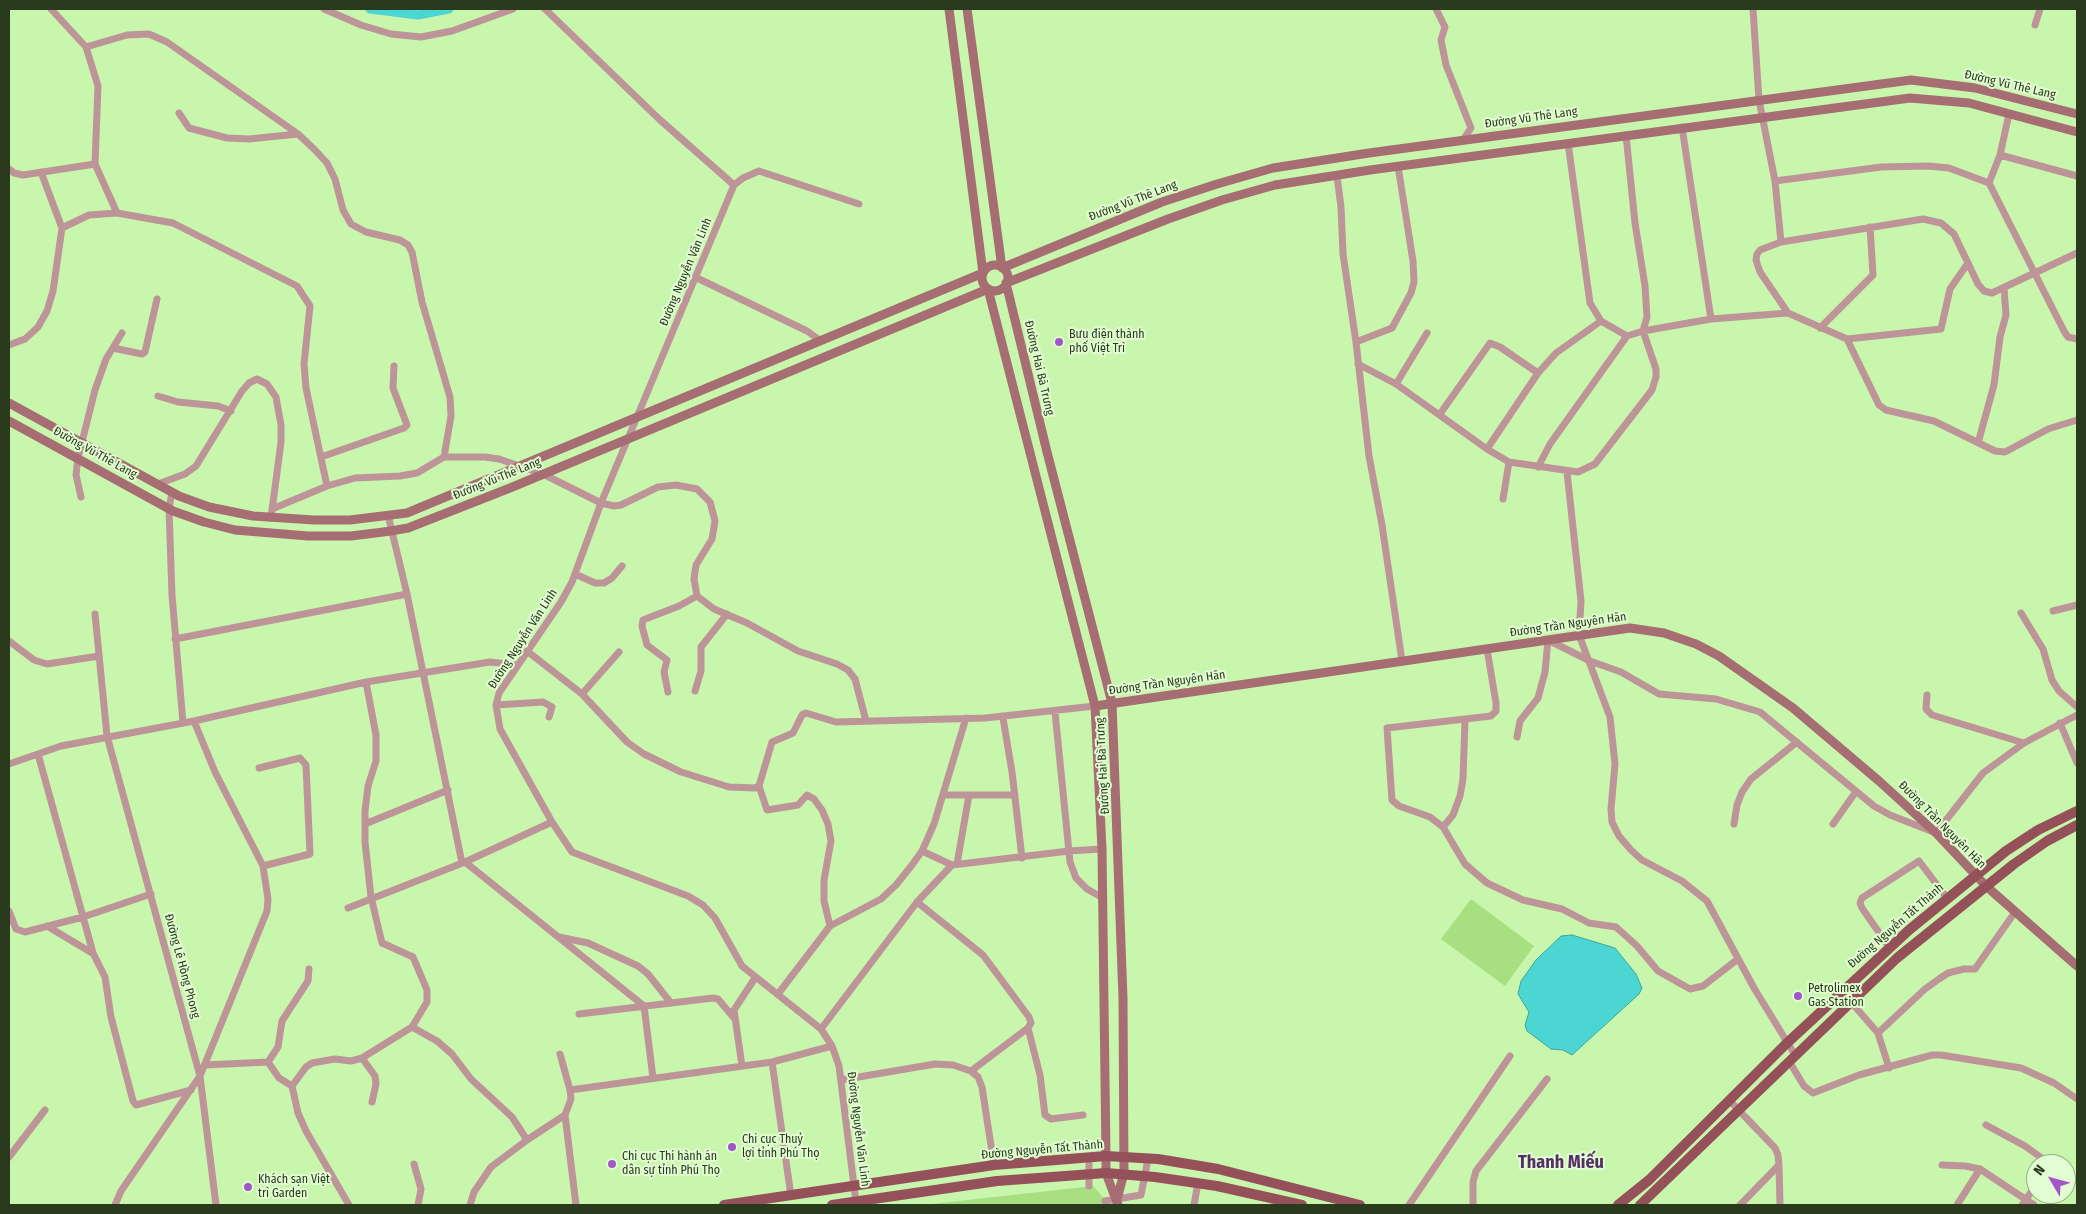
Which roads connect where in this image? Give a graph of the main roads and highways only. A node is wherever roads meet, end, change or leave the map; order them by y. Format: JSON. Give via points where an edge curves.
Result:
{"nodes":[{"id":1,"x":2077,"y":811,"type":"edge"},
{"id":2,"x":2077,"y":825,"type":"edge"},
{"id":3,"x":1279,"y":1202,"type":"edge"},
{"id":4,"x":724,"y":1205,"type":"edge"},
{"id":5,"x":832,"y":1205,"type":"edge"},
{"id":6,"x":1302,"y":1205,"type":"edge"},
{"id":7,"x":1360,"y":1205,"type":"edge"},
{"id":8,"x":1618,"y":1205,"type":"edge"},
{"id":9,"x":1640,"y":1205,"type":"edge"}],
"edges":[{"from":1,"to":8,"type":"main road","name":"Đường Nguyễn Tất Thành","via":[[2038,830],[1975,875],[1889,947],[1650,1180]]},
{"from":2,"to":9,"type":"main road","name":"Đường Nguyễn Tất Thành","via":[[2047,841],[1986,886],[1897,958]]},
{"from":3,"to":5,"type":"main road","via":[[1198,1183],[1124,1173],[1089,1173],[997,1181]]},
{"from":3,"to":6,"type":"main road"},
{"from":4,"to":7,"type":"main road","name":"Đường Nguyễn Tất Thành","via":[[994,1165],[1124,1156],[1218,1169]]}]}
